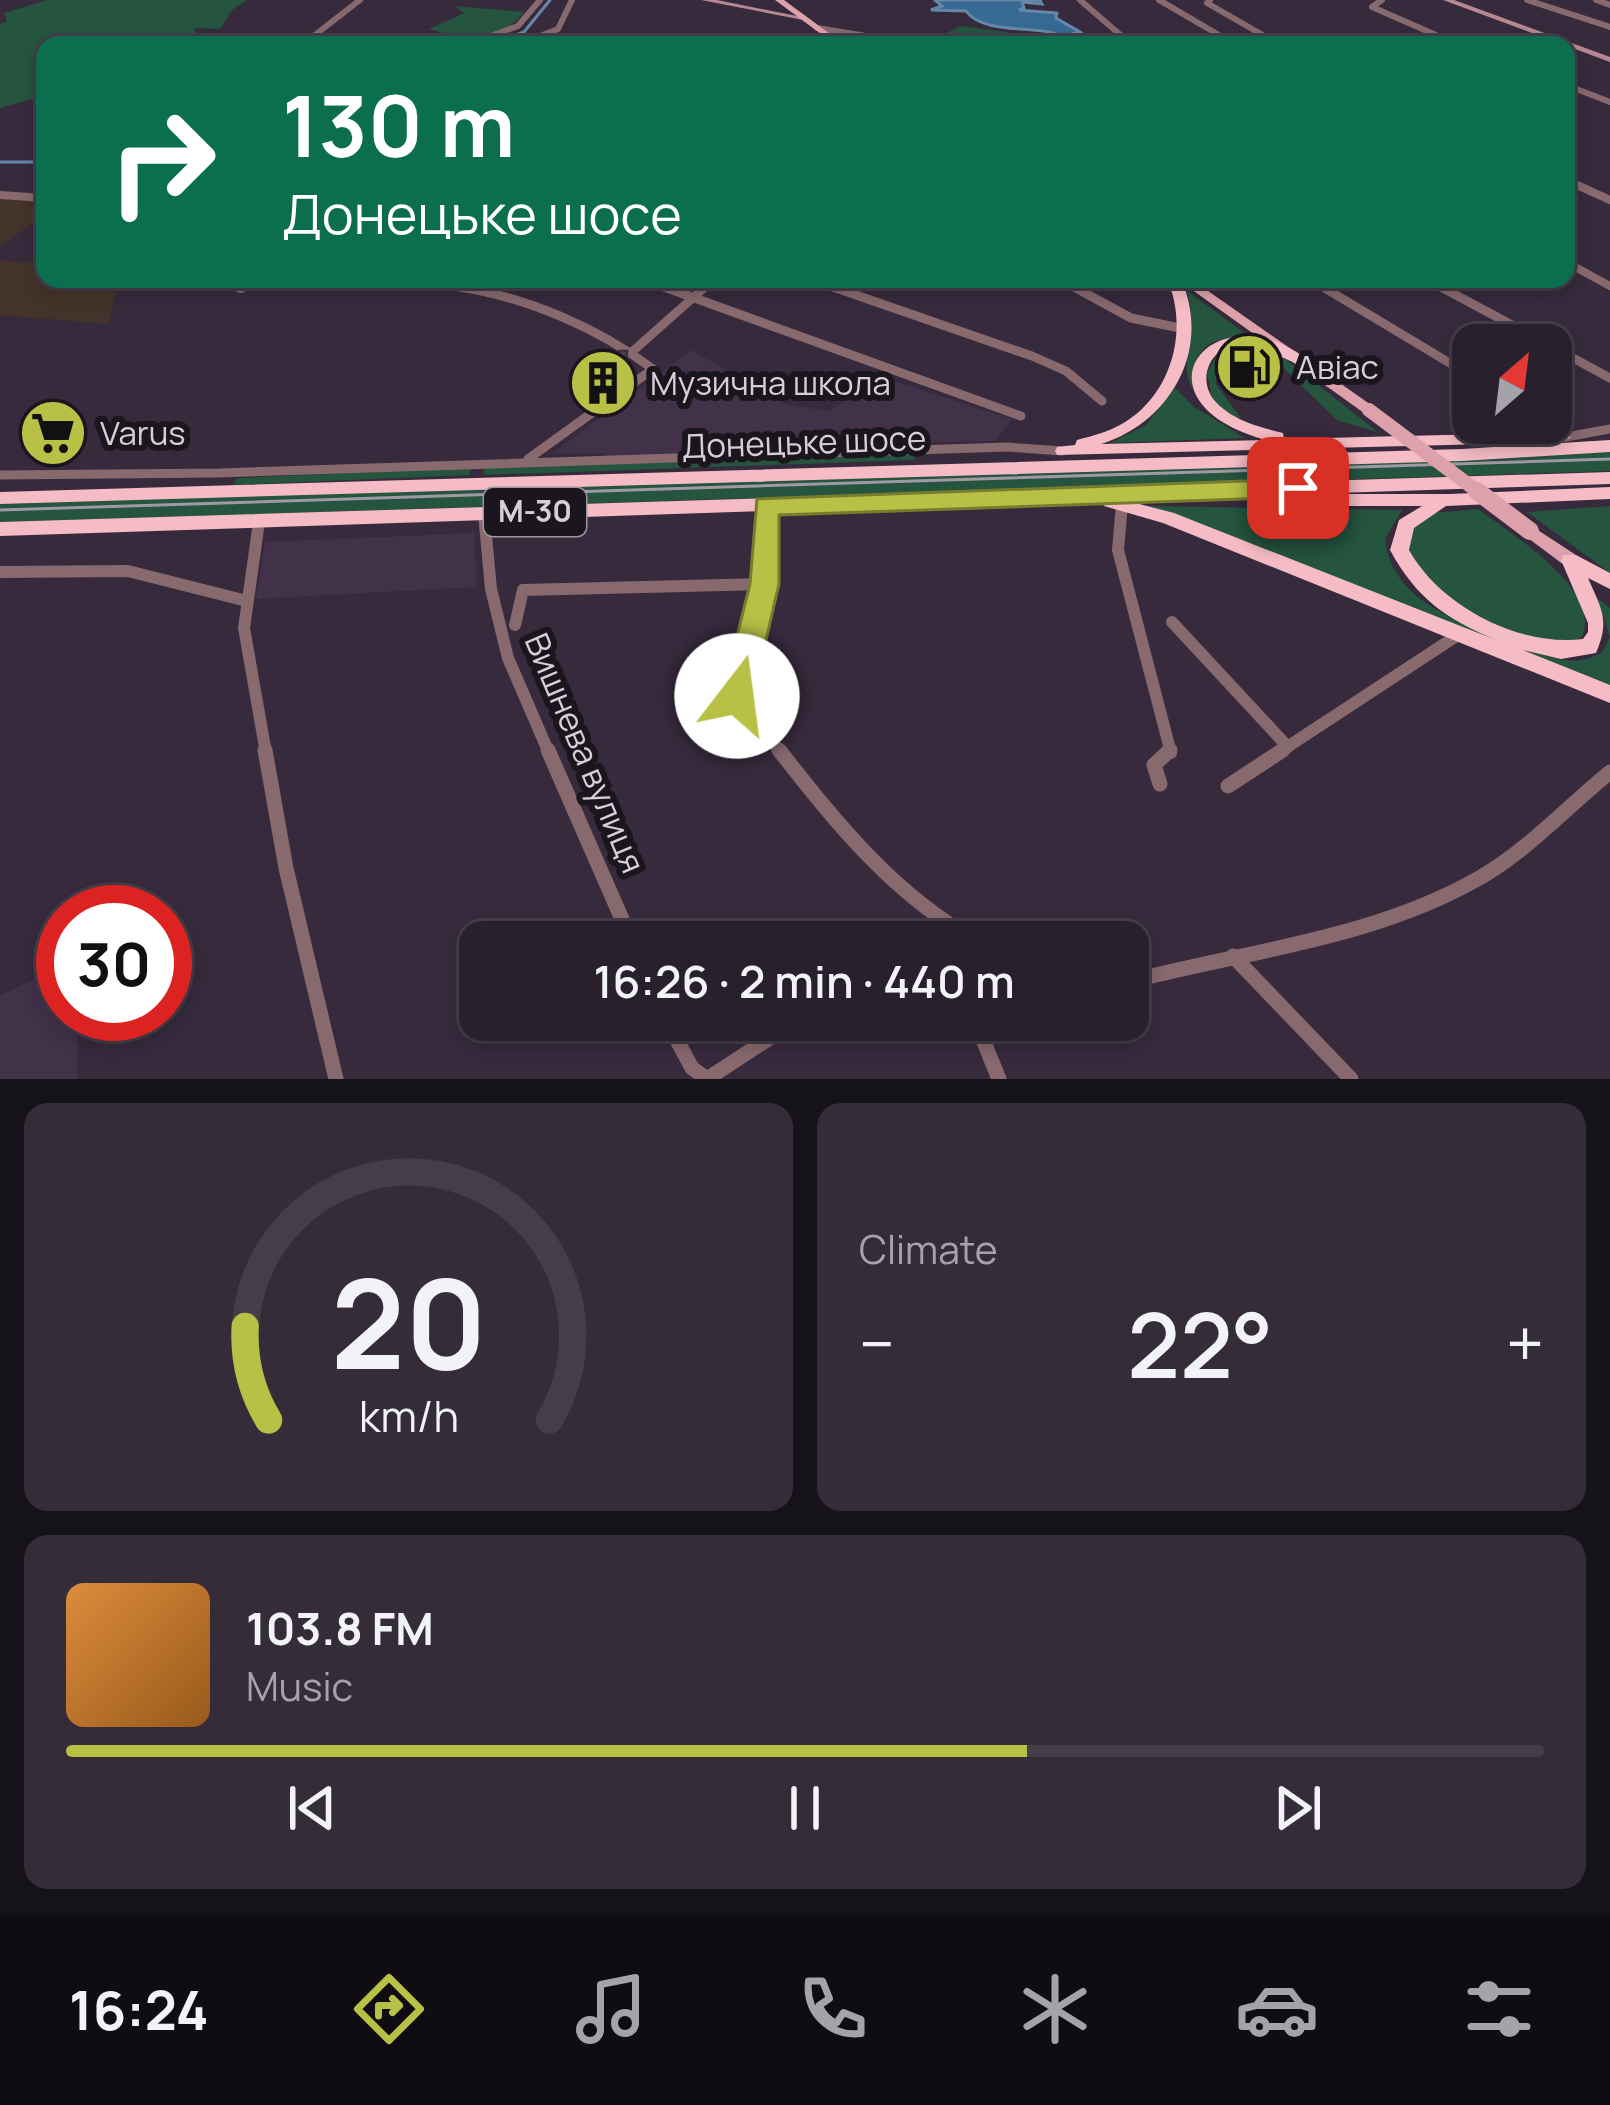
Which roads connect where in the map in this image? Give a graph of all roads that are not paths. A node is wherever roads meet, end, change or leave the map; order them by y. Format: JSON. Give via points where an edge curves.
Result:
{"nodes":[{"id":1,"x":360,"y":0,"type":"edge"},
{"id":2,"x":540,"y":0,"type":"edge"},
{"id":3,"x":572,"y":0,"type":"edge"},
{"id":4,"x":704,"y":0,"type":"edge"},
{"id":5,"x":779,"y":0,"type":"edge"},
{"id":6,"x":1080,"y":0,"type":"edge"},
{"id":7,"x":1159,"y":0,"type":"edge"},
{"id":8,"x":1210,"y":0,"type":"edge"},
{"id":9,"x":1447,"y":0,"type":"edge"},
{"id":10,"x":1527,"y":0,"type":"edge"},
{"id":11,"x":1596,"y":0,"type":"edge"},
{"id":12,"x":1378,"y":1,"type":"edge"},
{"id":13,"x":1610,"y":4,"type":"edge"},
{"id":14,"x":803,"y":18,"type":"junction"},
{"id":15,"x":1610,"y":27,"type":"edge"},
{"id":16,"x":817,"y":28,"type":"junction"},
{"id":17,"x":314,"y":36,"type":"edge"},
{"id":18,"x":491,"y":36,"type":"edge"},
{"id":19,"x":540,"y":36,"type":"edge"},
{"id":20,"x":828,"y":36,"type":"edge"},
{"id":21,"x":866,"y":36,"type":"edge"},
{"id":22,"x":1122,"y":36,"type":"edge"},
{"id":23,"x":1220,"y":36,"type":"edge"},
{"id":24,"x":1264,"y":36,"type":"edge"},
{"id":25,"x":1437,"y":36,"type":"edge"},
{"id":26,"x":1545,"y":36,"type":"edge"},
{"id":27,"x":1575,"y":47,"type":"edge"},
{"id":28,"x":1610,"y":60,"type":"edge"},
{"id":29,"x":1575,"y":89,"type":"edge"},
{"id":30,"x":1610,"y":102,"type":"edge"},
{"id":31,"x":1575,"y":184,"type":"edge"},
{"id":32,"x":0,"y":195,"type":"edge"},
{"id":33,"x":36,"y":197,"type":"edge"},
{"id":34,"x":1610,"y":200,"type":"edge"},
{"id":35,"x":1575,"y":267,"type":"edge"},
{"id":36,"x":1610,"y":286,"type":"edge"},
{"id":37,"x":451,"y":288,"type":"edge"},
{"id":38,"x":666,"y":288,"type":"edge"},
{"id":39,"x":704,"y":288,"type":"edge"},
{"id":40,"x":836,"y":288,"type":"edge"},
{"id":41,"x":1076,"y":288,"type":"edge"},
{"id":42,"x":1181,"y":288,"type":"edge"},
{"id":43,"x":1193,"y":288,"type":"edge"},
{"id":44,"x":1325,"y":288,"type":"edge"},
{"id":45,"x":1443,"y":288,"type":"edge"},
{"id":46,"x":693,"y":298,"type":"junction"},
{"id":47,"x":1511,"y":324,"type":"edge"},
{"id":48,"x":1185,"y":329,"type":"junction"},
{"id":49,"x":633,"y":351,"type":"junction"},
{"id":50,"x":1572,"y":357,"type":"edge"},
{"id":51,"x":1304,"y":362,"type":"junction"},
{"id":52,"x":1452,"y":364,"type":"edge"},
{"id":53,"x":1610,"y":378,"type":"edge"},
{"id":54,"x":1102,"y":401,"type":"dead end"},
{"id":55,"x":1021,"y":416,"type":"dead end"},
{"id":56,"x":1610,"y":429,"type":"edge"},
{"id":57,"x":1572,"y":436,"type":"edge"},
{"id":58,"x":1572,"y":438,"type":"edge"},
{"id":59,"x":1452,"y":439,"type":"edge"},
{"id":60,"x":1306,"y":442,"type":"junction"},
{"id":61,"x":1610,"y":444,"type":"edge"},
{"id":62,"x":1104,"y":450,"type":"junction"},
{"id":63,"x":1063,"y":451,"type":"junction"},
{"id":64,"x":526,"y":461,"type":"junction"},
{"id":65,"x":1195,"y":462,"type":"junction"},
{"id":66,"x":985,"y":467,"type":"junction"},
{"id":67,"x":219,"y":473,"type":"junction"},
{"id":68,"x":0,"y":475,"type":"edge"},
{"id":69,"x":1610,"y":478,"type":"edge"},
{"id":70,"x":209,"y":492,"type":"junction"},
{"id":71,"x":1148,"y":494,"type":"junction"},
{"id":72,"x":1070,"y":496,"type":"junction"},
{"id":73,"x":1610,"y":496,"type":"edge"},
{"id":74,"x":0,"y":497,"type":"edge"},
{"id":75,"x":1450,"y":500,"type":"junction"},
{"id":76,"x":1122,"y":504,"type":"junction"},
{"id":77,"x":766,"y":506,"type":"junction"},
{"id":78,"x":484,"y":514,"type":"junction"},
{"id":79,"x":259,"y":522,"type":"junction"},
{"id":80,"x":0,"y":529,"type":"edge"},
{"id":81,"x":1570,"y":560,"type":"junction"},
{"id":82,"x":0,"y":572,"type":"edge"},
{"id":83,"x":765,"y":584,"type":"junction"},
{"id":84,"x":1610,"y":586,"type":"edge"},
{"id":85,"x":247,"y":602,"type":"junction"},
{"id":86,"x":1172,"y":622,"type":"dead end"},
{"id":87,"x":515,"y":625,"type":"dead end"},
{"id":88,"x":1458,"y":635,"type":"junction"},
{"id":89,"x":1610,"y":694,"type":"edge"},
{"id":90,"x":1288,"y":746,"type":"junction"},
{"id":91,"x":1610,"y":772,"type":"edge"},
{"id":92,"x":1160,"y":784,"type":"dead end"},
{"id":93,"x":1228,"y":785,"type":"dead end"},
{"id":94,"x":623,"y":921,"type":"edge"},
{"id":95,"x":942,"y":921,"type":"edge"},
{"id":96,"x":1233,"y":956,"type":"junction"},
{"id":97,"x":1149,"y":977,"type":"edge"},
{"id":98,"x":677,"y":1041,"type":"edge"},
{"id":99,"x":765,"y":1041,"type":"edge"},
{"id":100,"x":984,"y":1041,"type":"edge"},
{"id":101,"x":336,"y":1079,"type":"edge"},
{"id":102,"x":707,"y":1079,"type":"edge"},
{"id":103,"x":1000,"y":1079,"type":"edge"},
{"id":104,"x":1352,"y":1079,"type":"edge"}],
"edges":[{"from":1,"to":17,"type":"street"},
{"from":2,"to":18,"type":"street","via":[[518,26]]},
{"from":3,"to":19,"type":"street","via":[[558,29]]},
{"from":4,"to":14,"type":"street"},
{"from":5,"to":14,"type":"main road"},
{"from":6,"to":22,"type":"street"},
{"from":7,"to":23,"type":"street"},
{"from":8,"to":24,"type":"street"},
{"from":9,"to":26,"type":"street"},
{"from":10,"to":15,"type":"street"},
{"from":11,"to":13,"type":"street"},
{"from":12,"to":25,"type":"street","via":[[1372,7],[1380,13]]},
{"from":14,"to":16,"type":"main road"},
{"from":16,"to":20,"type":"main road"},
{"from":16,"to":21,"type":"street"},
{"from":27,"to":28,"type":"street"},
{"from":29,"to":30,"type":"street"},
{"from":31,"to":34,"type":"street"},
{"from":32,"to":33,"type":"street"},
{"from":35,"to":36,"type":"street"},
{"from":37,"to":49,"type":"street","via":[[492,292]]},
{"from":38,"to":46,"type":"street"},
{"from":39,"to":46,"type":"street"},
{"from":40,"to":54,"type":"street","via":[[1032,356]]},
{"from":41,"to":48,"type":"street","via":[[1131,317]]},
{"from":42,"to":48,"type":"highway"},
{"from":43,"to":51,"type":"main road"},
{"from":44,"to":52,"type":"street"},
{"from":45,"to":47,"type":"street"},
{"from":46,"to":49,"type":"street"},
{"from":46,"to":55,"type":"street"},
{"from":48,"to":63,"type":"highway","via":[[1176,365],[1145,416]]},
{"from":49,"to":64,"type":"street","via":[[653,369]]},
{"from":50,"to":53,"type":"street"},
{"from":51,"to":60,"type":"highway","via":[[1231,341],[1206,354],[1199,378],[1208,402],[1234,423]]},
{"from":51,"to":81,"type":"main road","bridge":true},
{"from":56,"to":57,"type":"street"},
{"from":58,"to":61,"type":"highway"},
{"from":59,"to":60,"type":"highway"},
{"from":60,"to":62,"type":"highway"},
{"from":61,"to":65,"type":"highway","name":"Донецьке шосе","number":"М-30"},
{"from":62,"to":63,"type":"highway"},
{"from":62,"to":65,"type":"highway"},
{"from":63,"to":64,"type":"street"},
{"from":63,"to":66,"type":"highway"},
{"from":64,"to":67,"type":"street"},
{"from":65,"to":66,"type":"highway","name":"Донецьке шосе","number":"М-30"},
{"from":66,"to":70,"type":"highway","name":"Донецьке шосе","number":"М-30"},
{"from":67,"to":68,"type":"street"},
{"from":67,"to":70,"type":"street"},
{"from":69,"to":71,"type":"highway","name":"Донецьке шосе","number":"М-30"},
{"from":70,"to":74,"type":"highway","name":"Донецьке шосе","number":"М-30"},
{"from":71,"to":72,"type":"highway","name":"Донецьке шосе","number":"М-30"},
{"from":71,"to":75,"type":"highway"},
{"from":72,"to":76,"type":"highway"},
{"from":72,"to":77,"type":"highway","name":"Донецьке шосе","number":"М-30"},
{"from":73,"to":75,"type":"highway"},
{"from":75,"to":81,"type":"highway","via":[[1416,513],[1399,546],[1421,588],[1460,613],[1538,646],[1589,647],[1598,623]]},
{"from":76,"to":88,"type":"highway"},
{"from":76,"to":92,"type":"street","via":[[1118,550],[1169,737],[1171,753],[1154,765]]},
{"from":77,"to":78,"type":"highway","name":"Донецьке шосе","number":"М-30"},
{"from":77,"to":83,"type":"street"},
{"from":78,"to":79,"type":"highway","name":"Донецьке шосе","number":"М-30"},
{"from":78,"to":94,"type":"street","name":"Вишнева вулиця","via":[[508,658]]},
{"from":79,"to":80,"type":"highway","name":"Донецьке шосе","number":"М-30"},
{"from":79,"to":85,"type":"street"},
{"from":81,"to":84,"type":"highway"},
{"from":82,"to":85,"type":"street","via":[[128,571]]},
{"from":83,"to":87,"type":"street","via":[[523,590]]},
{"from":83,"to":95,"type":"street","via":[[737,696],[854,846]]},
{"from":85,"to":101,"type":"street","via":[[244,628],[286,868]]},
{"from":86,"to":90,"type":"street"},
{"from":88,"to":89,"type":"highway"},
{"from":88,"to":90,"type":"street"},
{"from":90,"to":93,"type":"street"},
{"from":91,"to":96,"type":"street","via":[[1528,843],[1449,894]]},
{"from":96,"to":97,"type":"street"},
{"from":96,"to":104,"type":"street"},
{"from":98,"to":102,"type":"street"},
{"from":99,"to":102,"type":"street"},
{"from":100,"to":103,"type":"street"}]}
